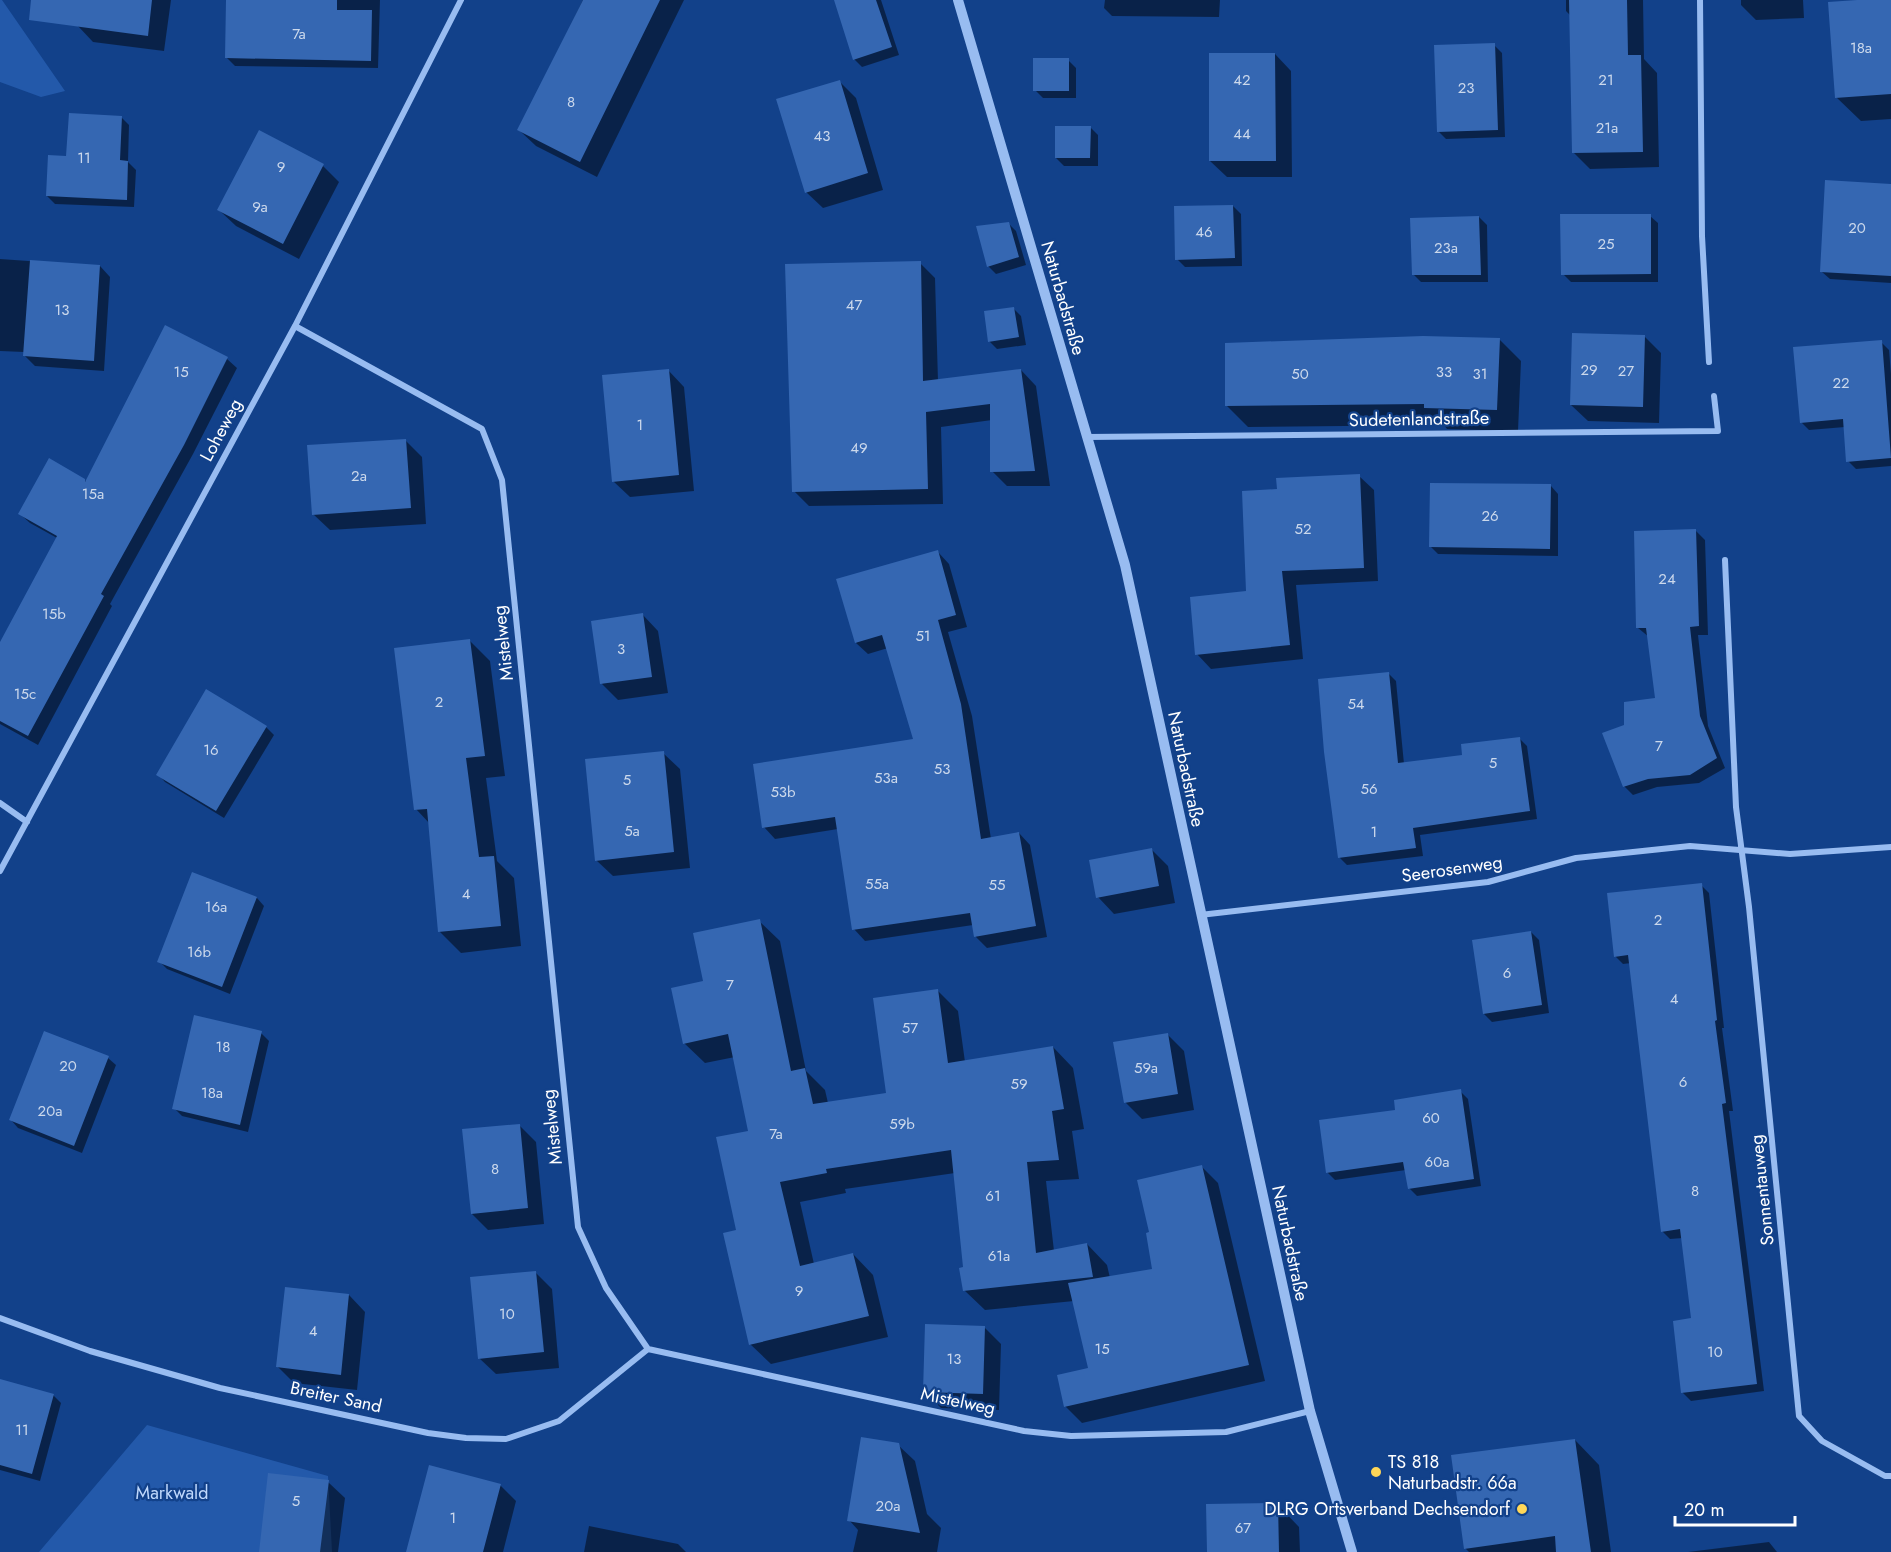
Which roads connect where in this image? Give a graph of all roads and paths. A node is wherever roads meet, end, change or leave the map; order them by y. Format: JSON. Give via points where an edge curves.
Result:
{"nodes":[{"id":1,"x":460,"y":0,"type":"edge"},
{"id":2,"x":958,"y":0,"type":"edge"},
{"id":3,"x":1700,"y":0,"type":"edge"},
{"id":4,"x":295,"y":326,"type":"junction"},
{"id":5,"x":1710,"y":362,"type":"dead end"},
{"id":6,"x":1714,"y":396,"type":"dead end"},
{"id":7,"x":1087,"y":437,"type":"junction"},
{"id":8,"x":1725,"y":561,"type":"dead end"},
{"id":9,"x":0,"y":803,"type":"edge"},
{"id":10,"x":27,"y":822,"type":"junction"},
{"id":11,"x":1891,"y":847,"type":"edge"},
{"id":12,"x":1742,"y":850,"type":"junction"},
{"id":13,"x":0,"y":870,"type":"edge"},
{"id":14,"x":1200,"y":915,"type":"junction"},
{"id":15,"x":0,"y":1318,"type":"edge"},
{"id":16,"x":648,"y":1349,"type":"junction"},
{"id":17,"x":1310,"y":1412,"type":"junction"},
{"id":18,"x":1891,"y":1476,"type":"edge"},
{"id":19,"x":1352,"y":1552,"type":"edge"}],
"edges":[{"from":1,"to":4,"type":"street","name":"Loheweg"},
{"from":2,"to":7,"type":"street","name":"Naturbadstraße"},
{"from":3,"to":5,"type":"street","via":[[1702,236]]},
{"from":4,"to":10,"type":"street","name":"Loheweg"},
{"from":4,"to":16,"type":"street","name":"Mistelweg","via":[[482,429],[502,480],[578,1227],[606,1288]]},
{"from":6,"to":7,"type":"street","name":"Sudetenlandstraße","via":[[1718,431]]},
{"from":7,"to":14,"type":"street","name":"Naturbadstraße","via":[[1125,565]]},
{"from":8,"to":12,"type":"street","via":[[1736,807]]},
{"from":9,"to":10,"type":"street"},
{"from":10,"to":13,"type":"street","name":"Loheweg"},
{"from":11,"to":12,"type":"street","name":"Seerosenweg","via":[[1790,854]]},
{"from":12,"to":14,"type":"street","name":"Seerosenweg","via":[[1690,846],[1576,858],[1488,882]]},
{"from":12,"to":18,"type":"street","name":"Sonnentauweg","via":[[1799,1416],[1822,1442]]},
{"from":14,"to":17,"type":"street","name":"Naturbadstraße"},
{"from":15,"to":16,"type":"street","name":"Breiter Sand","via":[[90,1351],[220,1388],[466,1438],[506,1439],[559,1421]]},
{"from":16,"to":17,"type":"street","name":"Mistelweg","via":[[1024,1431],[1071,1436],[1226,1432]]},
{"from":17,"to":19,"type":"street","name":"Naturbadstraße"}]}
